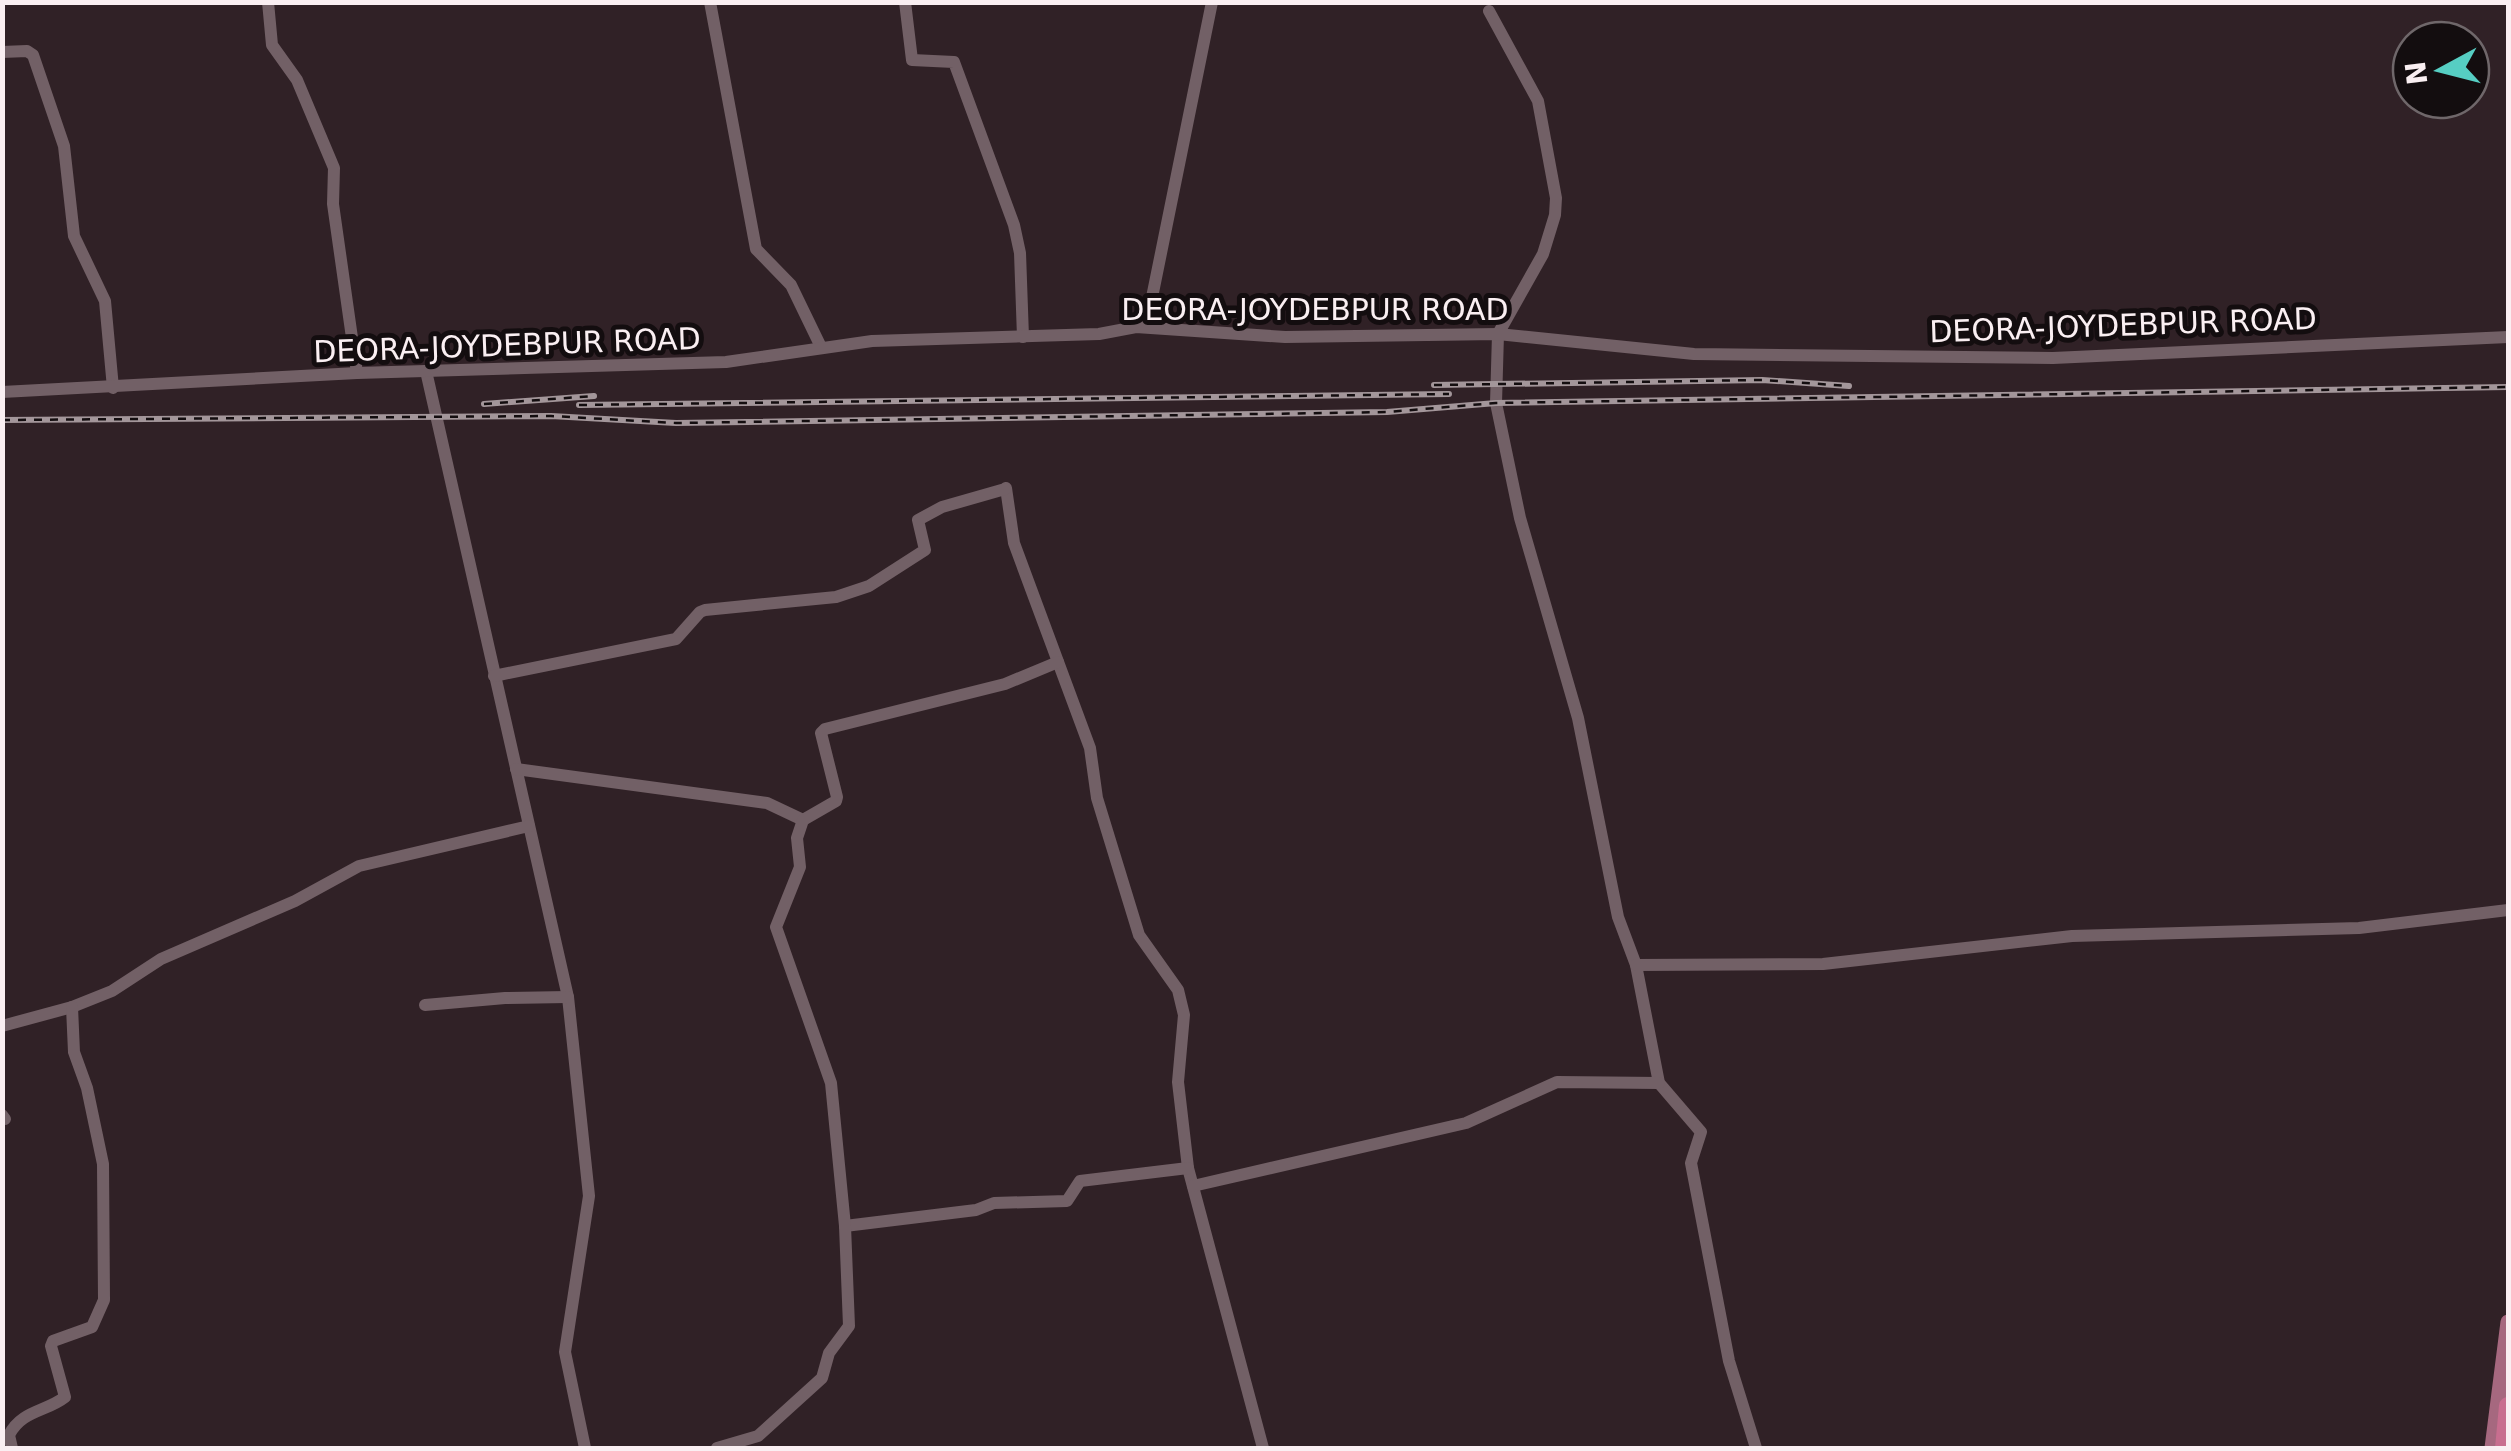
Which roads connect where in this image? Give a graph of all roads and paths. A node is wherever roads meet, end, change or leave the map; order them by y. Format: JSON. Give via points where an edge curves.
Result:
{"nodes":[{"id":1,"x":268,"y":2,"type":"edge"},
{"id":2,"x":710,"y":2,"type":"edge"},
{"id":3,"x":905,"y":2,"type":"edge"},
{"id":4,"x":1212,"y":2,"type":"edge"},
{"id":5,"x":1489,"y":11,"type":"dead end"},
{"id":6,"x":2,"y":52,"type":"edge"},
{"id":7,"x":1146,"y":327,"type":"junction"},
{"id":8,"x":1498,"y":334,"type":"junction"},
{"id":9,"x":1023,"y":337,"type":"junction"},
{"id":10,"x":2508,"y":337,"type":"edge"},
{"id":11,"x":821,"y":347,"type":"junction"},
{"id":12,"x":426,"y":370,"type":"junction"},
{"id":13,"x":358,"y":373,"type":"junction"},
{"id":14,"x":113,"y":388,"type":"junction"},
{"id":15,"x":2,"y":392,"type":"edge"},
{"id":16,"x":1058,"y":662,"type":"junction"},
{"id":17,"x":494,"y":676,"type":"junction"},
{"id":18,"x":516,"y":769,"type":"junction"},
{"id":19,"x":803,"y":820,"type":"junction"},
{"id":20,"x":530,"y":826,"type":"junction"},
{"id":21,"x":2508,"y":910,"type":"edge"},
{"id":22,"x":1636,"y":965,"type":"junction"},
{"id":23,"x":568,"y":997,"type":"junction"},
{"id":24,"x":425,"y":1006,"type":"dead end"},
{"id":25,"x":72,"y":1007,"type":"junction"},
{"id":26,"x":2,"y":1026,"type":"edge"},
{"id":27,"x":1660,"y":1082,"type":"junction"},
{"id":28,"x":1188,"y":1168,"type":"junction"},
{"id":29,"x":1193,"y":1186,"type":"junction"},
{"id":30,"x":845,"y":1226,"type":"junction"},
{"id":31,"x":2508,"y":1322,"type":"edge"},
{"id":32,"x":2508,"y":1406,"type":"edge"},
{"id":33,"x":12,"y":1448,"type":"edge"},
{"id":34,"x":585,"y":1448,"type":"edge"},
{"id":35,"x":717,"y":1448,"type":"edge"},
{"id":36,"x":1263,"y":1448,"type":"edge"},
{"id":37,"x":1756,"y":1448,"type":"edge"},
{"id":38,"x":2492,"y":1448,"type":"edge"},
{"id":39,"x":2504,"y":1448,"type":"edge"}],
"edges":[{"from":1,"to":13,"type":"street","via":[[272,45],[297,80],[334,168],[333,204]]},
{"from":2,"to":11,"type":"street","via":[[756,249],[791,286]]},
{"from":3,"to":9,"type":"street","via":[[912,60],[954,62],[1014,225]]},
{"from":4,"to":7,"type":"street"},
{"from":5,"to":8,"type":"street","via":[[1538,101],[1556,198],[1543,254]]},
{"from":6,"to":14,"type":"street","via":[[31,52],[62,142],[74,236],[105,300]]},
{"from":7,"to":8,"type":"street","name":"DEORA-JOYDEBPUR ROAD","via":[[1285,337]]},
{"from":7,"to":9,"type":"street","name":"DEORA-JOYDEBPUR ROAD"},
{"from":8,"to":10,"type":"street","name":"DEORA-JOYDEBPUR ROAD","via":[[1694,354],[2053,358]]},
{"from":8,"to":22,"type":"street","via":[[1496,402],[1520,518],[1578,718],[1618,917]]},
{"from":9,"to":11,"type":"street","name":"DEORA-JOYDEBPUR ROAD"},
{"from":11,"to":12,"type":"street","name":"DEORA-JOYDEBPUR ROAD","via":[[726,362]]},
{"from":12,"to":13,"type":"street","name":"DEORA-JOYDEBPUR ROAD"},
{"from":12,"to":17,"type":"street"},
{"from":13,"to":14,"type":"street","name":"DEORA-JOYDEBPUR ROAD"},
{"from":14,"to":15,"type":"street","name":"DEORA-JOYDEBPUR ROAD"},
{"from":16,"to":17,"type":"street","via":[[1014,543],[1005,488],[918,520],[925,550],[862,589],[705,610],[676,638]]},
{"from":16,"to":19,"type":"street","via":[[1005,684],[825,729],[820,737],[837,797]]},
{"from":16,"to":28,"type":"street","via":[[1090,748],[1097,798],[1139,935],[1178,990],[1184,1015],[1178,1082]]},
{"from":17,"to":18,"type":"street"},
{"from":18,"to":19,"type":"street","via":[[767,803]]},
{"from":18,"to":20,"type":"street"},
{"from":19,"to":30,"type":"street","via":[[800,866],[776,927],[831,1083]]},
{"from":20,"to":23,"type":"street"},
{"from":20,"to":25,"type":"street","via":[[362,865]]},
{"from":21,"to":22,"type":"street","via":[[2359,928],[2072,936],[1822,964]]},
{"from":22,"to":27,"type":"street"},
{"from":23,"to":24,"type":"street"},
{"from":23,"to":34,"type":"street","via":[[588,1196],[565,1352]]},
{"from":25,"to":26,"type":"street"},
{"from":25,"to":33,"type":"street","via":[[74,1048],[103,1164],[104,1300],[92,1327],[54,1338],[50,1346],[65,1397],[26,1414],[9,1435]]},
{"from":27,"to":29,"type":"street","via":[[1557,1082],[1466,1123]]},
{"from":27,"to":37,"type":"street","via":[[1701,1132],[1691,1163],[1729,1361]]},
{"from":28,"to":29,"type":"street"},
{"from":28,"to":30,"type":"street","via":[[1080,1180],[1067,1201],[994,1203]]},
{"from":29,"to":36,"type":"street"},
{"from":30,"to":35,"type":"street","via":[[848,1328],[822,1378],[758,1436]]},
{"from":31,"to":38,"type":"main road"},
{"from":32,"to":39,"type":"highway"}]}
